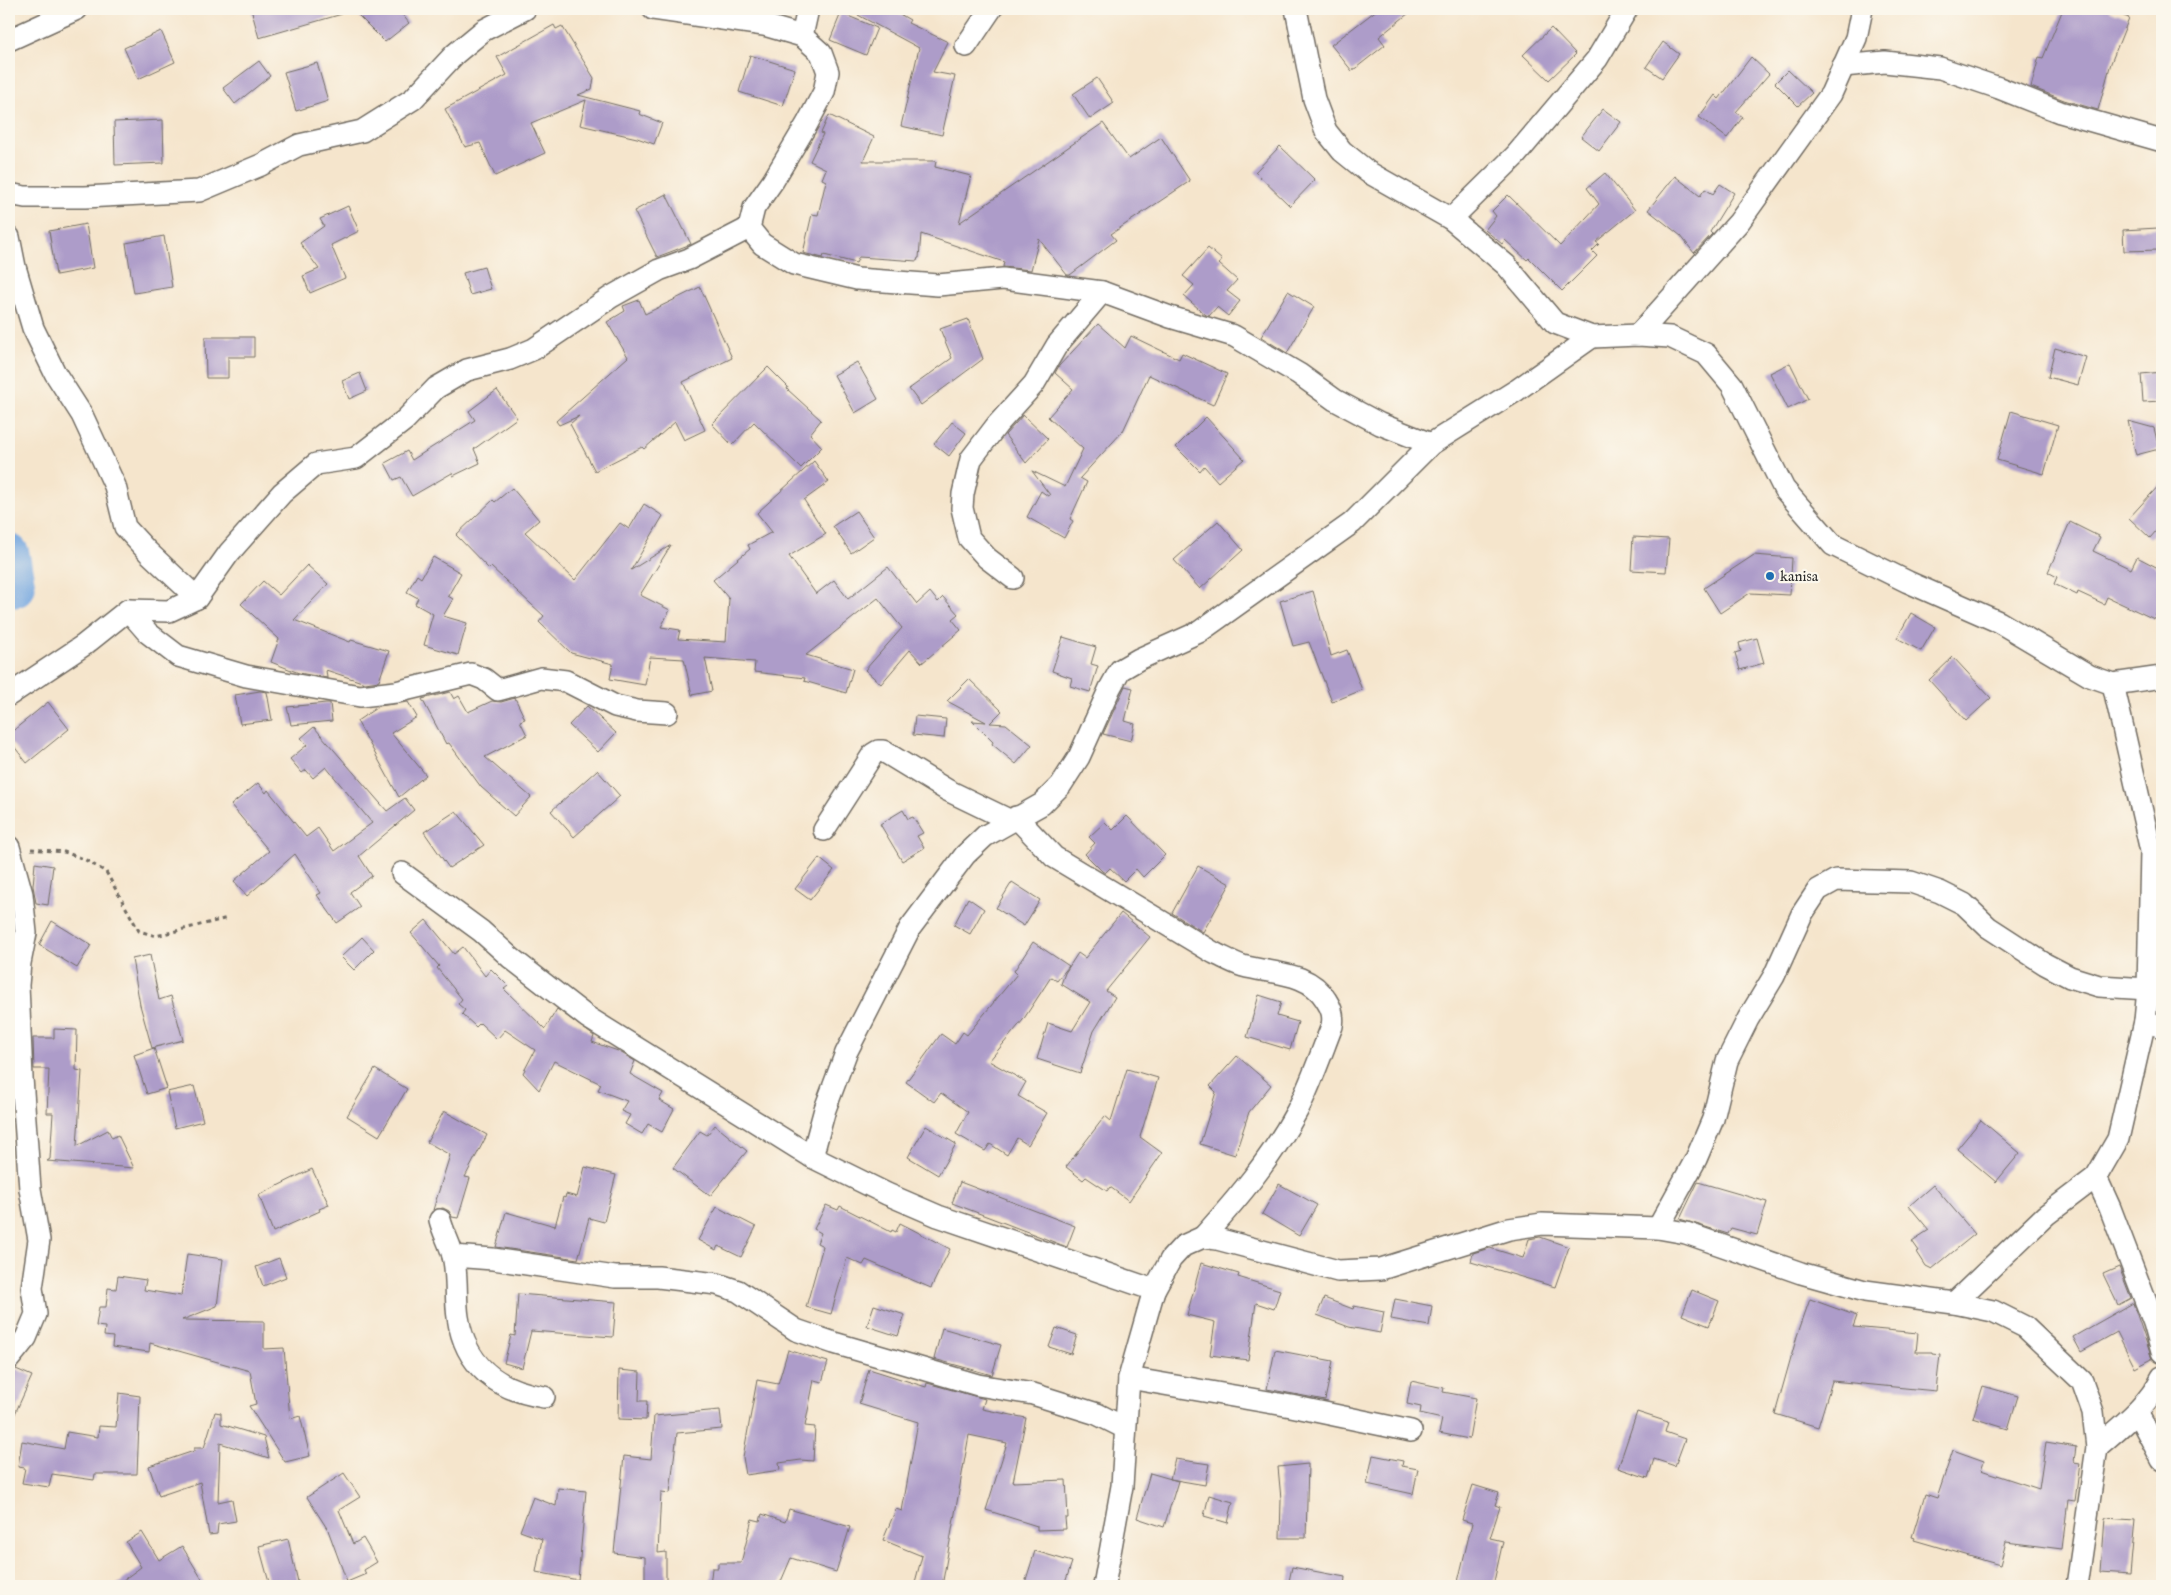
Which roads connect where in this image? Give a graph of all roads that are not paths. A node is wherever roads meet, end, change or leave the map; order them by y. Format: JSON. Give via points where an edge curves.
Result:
{"nodes":[{"id":1,"x":77,"y":9,"type":"edge"},
{"id":2,"x":525,"y":9,"type":"edge"},
{"id":3,"x":653,"y":9,"type":"edge"},
{"id":4,"x":808,"y":9,"type":"edge"},
{"id":5,"x":991,"y":9,"type":"edge"},
{"id":6,"x":1296,"y":9,"type":"edge"},
{"id":7,"x":1627,"y":9,"type":"edge"},
{"id":8,"x":1862,"y":9,"type":"edge"},
{"id":9,"x":802,"y":36,"type":"junction"},
{"id":10,"x":9,"y":40,"type":"edge"},
{"id":11,"x":966,"y":46,"type":"dead end"},
{"id":12,"x":1843,"y":66,"type":"junction"},
{"id":13,"x":2162,"y":141,"type":"edge"},
{"id":14,"x":9,"y":194,"type":"edge"},
{"id":15,"x":1451,"y":219,"type":"junction"},
{"id":16,"x":749,"y":228,"type":"junction"},
{"id":17,"x":9,"y":237,"type":"edge"},
{"id":18,"x":1102,"y":292,"type":"junction"},
{"id":19,"x":1638,"y":335,"type":"junction"},
{"id":20,"x":1592,"y":337,"type":"junction"},
{"id":21,"x":1431,"y":444,"type":"junction"},
{"id":22,"x":1013,"y":578,"type":"dead end"},
{"id":23,"x":197,"y":598,"type":"junction"},
{"id":24,"x":128,"y":610,"type":"junction"},
{"id":25,"x":2162,"y":677,"type":"edge"},
{"id":26,"x":2114,"y":684,"type":"junction"},
{"id":27,"x":9,"y":695,"type":"edge"},
{"id":28,"x":667,"y":713,"type":"dead end"},
{"id":29,"x":1014,"y":819,"type":"junction"},
{"id":30,"x":824,"y":830,"type":"dead end"},
{"id":31,"x":9,"y":847,"type":"edge"},
{"id":32,"x":402,"y":873,"type":"dead end"},
{"id":33,"x":2155,"y":950,"type":"edge"},
{"id":34,"x":2148,"y":990,"type":"junction"},
{"id":35,"x":2154,"y":1024,"type":"edge"},
{"id":36,"x":812,"y":1157,"type":"junction"},
{"id":37,"x":2096,"y":1177,"type":"junction"},
{"id":38,"x":440,"y":1220,"type":"dead end"},
{"id":39,"x":1658,"y":1228,"type":"junction"},
{"id":40,"x":1203,"y":1237,"type":"junction"},
{"id":41,"x":453,"y":1256,"type":"junction"},
{"id":42,"x":1154,"y":1290,"type":"junction"},
{"id":43,"x":1954,"y":1303,"type":"junction"},
{"id":44,"x":2162,"y":1352,"type":"edge"},
{"id":45,"x":9,"y":1359,"type":"edge"},
{"id":46,"x":2162,"y":1377,"type":"edge"},
{"id":47,"x":1128,"y":1378,"type":"junction"},
{"id":48,"x":544,"y":1397,"type":"dead end"},
{"id":49,"x":2137,"y":1412,"type":"junction"},
{"id":50,"x":1125,"y":1428,"type":"junction"},
{"id":51,"x":1411,"y":1431,"type":"dead end"},
{"id":52,"x":2097,"y":1447,"type":"junction"},
{"id":53,"x":2162,"y":1460,"type":"edge"},
{"id":54,"x":1104,"y":1586,"type":"edge"},
{"id":55,"x":2077,"y":1586,"type":"edge"}],
"edges":[{"from":1,"to":10,"type":"street"},
{"from":2,"to":14,"type":"street","via":[[484,30],[455,54],[412,99],[362,131],[299,145],[199,191],[85,197]]},
{"from":3,"to":9,"type":"street","via":[[764,25]]},
{"from":4,"to":9,"type":"street"},
{"from":5,"to":11,"type":"street"},
{"from":6,"to":15,"type":"street","via":[[1314,98],[1326,131],[1342,151],[1368,172]]},
{"from":7,"to":15,"type":"street","via":[[1597,59],[1516,155]]},
{"from":8,"to":12,"type":"street","via":[[1856,38]]},
{"from":9,"to":16,"type":"street","via":[[821,52],[828,72],[824,92],[754,208]]},
{"from":12,"to":13,"type":"street","via":[[1885,62],[1940,68],[2060,112]]},
{"from":12,"to":19,"type":"street","via":[[1831,94],[1738,222]]},
{"from":15,"to":20,"type":"street","via":[[1506,265],[1555,324]]},
{"from":16,"to":18,"type":"street","via":[[762,244],[794,264],[858,279],[938,285],[1003,280]]},
{"from":16,"to":23,"type":"street","via":[[690,259],[659,270],[611,297],[534,349],[467,370],[436,388],[405,420],[356,458],[316,464],[282,493],[228,553]]},
{"from":17,"to":23,"type":"street","via":[[33,328],[55,373],[82,415],[115,486],[125,527]]},
{"from":18,"to":21,"type":"street","via":[[1234,336],[1299,374],[1335,400],[1380,424]]},
{"from":18,"to":22,"type":"street","via":[[1057,344],[1034,384],[971,459],[962,508],[969,538],[987,558]]},
{"from":19,"to":20,"type":"street"},
{"from":19,"to":26,"type":"street","via":[[1670,338],[1706,354],[1732,385],[1784,489],[1833,545],[1999,622],[2090,676]]},
{"from":20,"to":21,"type":"street","via":[[1517,390]]},
{"from":21,"to":29,"type":"street","via":[[1352,522],[1199,632],[1120,670],[1079,757],[1061,784],[1042,804]]},
{"from":23,"to":24,"type":"street","via":[[169,611]]},
{"from":24,"to":27,"type":"street","via":[[84,645]]},
{"from":24,"to":28,"type":"street","via":[[148,633],[178,656],[295,686],[360,696],[396,692],[471,674],[498,690],[541,678],[566,681],[615,706]]},
{"from":25,"to":26,"type":"street"},
{"from":26,"to":33,"type":"street","via":[[2151,851]]},
{"from":29,"to":30,"type":"street","via":[[947,790],[884,751],[878,751]]},
{"from":29,"to":36,"type":"street","via":[[986,836],[965,855],[910,928],[846,1053],[825,1109]]},
{"from":29,"to":40,"type":"street","via":[[1054,857],[1214,953],[1241,965],[1307,980],[1322,993],[1334,1016],[1296,1111],[1238,1198]]},
{"from":31,"to":45,"type":"street","via":[[22,894],[26,933],[18,985],[30,1189],[39,1240],[32,1288],[36,1314],[26,1338]]},
{"from":32,"to":36,"type":"street","via":[[481,931],[587,1017]]},
{"from":33,"to":34,"type":"street"},
{"from":34,"to":35,"type":"street"},
{"from":34,"to":39,"type":"street","via":[[2099,986],[2070,977],[1988,927],[1964,904],[1940,892],[1911,882],[1836,880],[1818,890],[1802,914],[1774,976],[1748,1019],[1727,1061],[1713,1119]]},
{"from":35,"to":37,"type":"street","via":[[2118,1140]]},
{"from":36,"to":42,"type":"street","via":[[938,1216]]},
{"from":37,"to":43,"type":"street","via":[[2046,1215]]},
{"from":37,"to":44,"type":"street","via":[[2154,1323]]},
{"from":38,"to":41,"type":"street"},
{"from":39,"to":40,"type":"street","via":[[1542,1224],[1509,1229],[1381,1269],[1338,1270]]},
{"from":39,"to":43,"type":"street","via":[[1864,1291]]},
{"from":40,"to":42,"type":"street","via":[[1183,1246],[1171,1259]]},
{"from":41,"to":48,"type":"street","via":[[458,1318],[465,1347],[480,1368],[505,1386]]},
{"from":41,"to":50,"type":"street","via":[[615,1277],[717,1284],[738,1291],[796,1330],[978,1385],[1033,1394],[1097,1414]]},
{"from":42,"to":47,"type":"street"},
{"from":43,"to":52,"type":"street","via":[[1993,1311],[2025,1326],[2082,1381],[2094,1412]]},
{"from":46,"to":49,"type":"street","via":[[2156,1391]]},
{"from":47,"to":50,"type":"street"},
{"from":47,"to":51,"type":"street"},
{"from":49,"to":52,"type":"street"},
{"from":49,"to":53,"type":"street"},
{"from":50,"to":54,"type":"street","via":[[1122,1486]]},
{"from":52,"to":55,"type":"street"}]}
